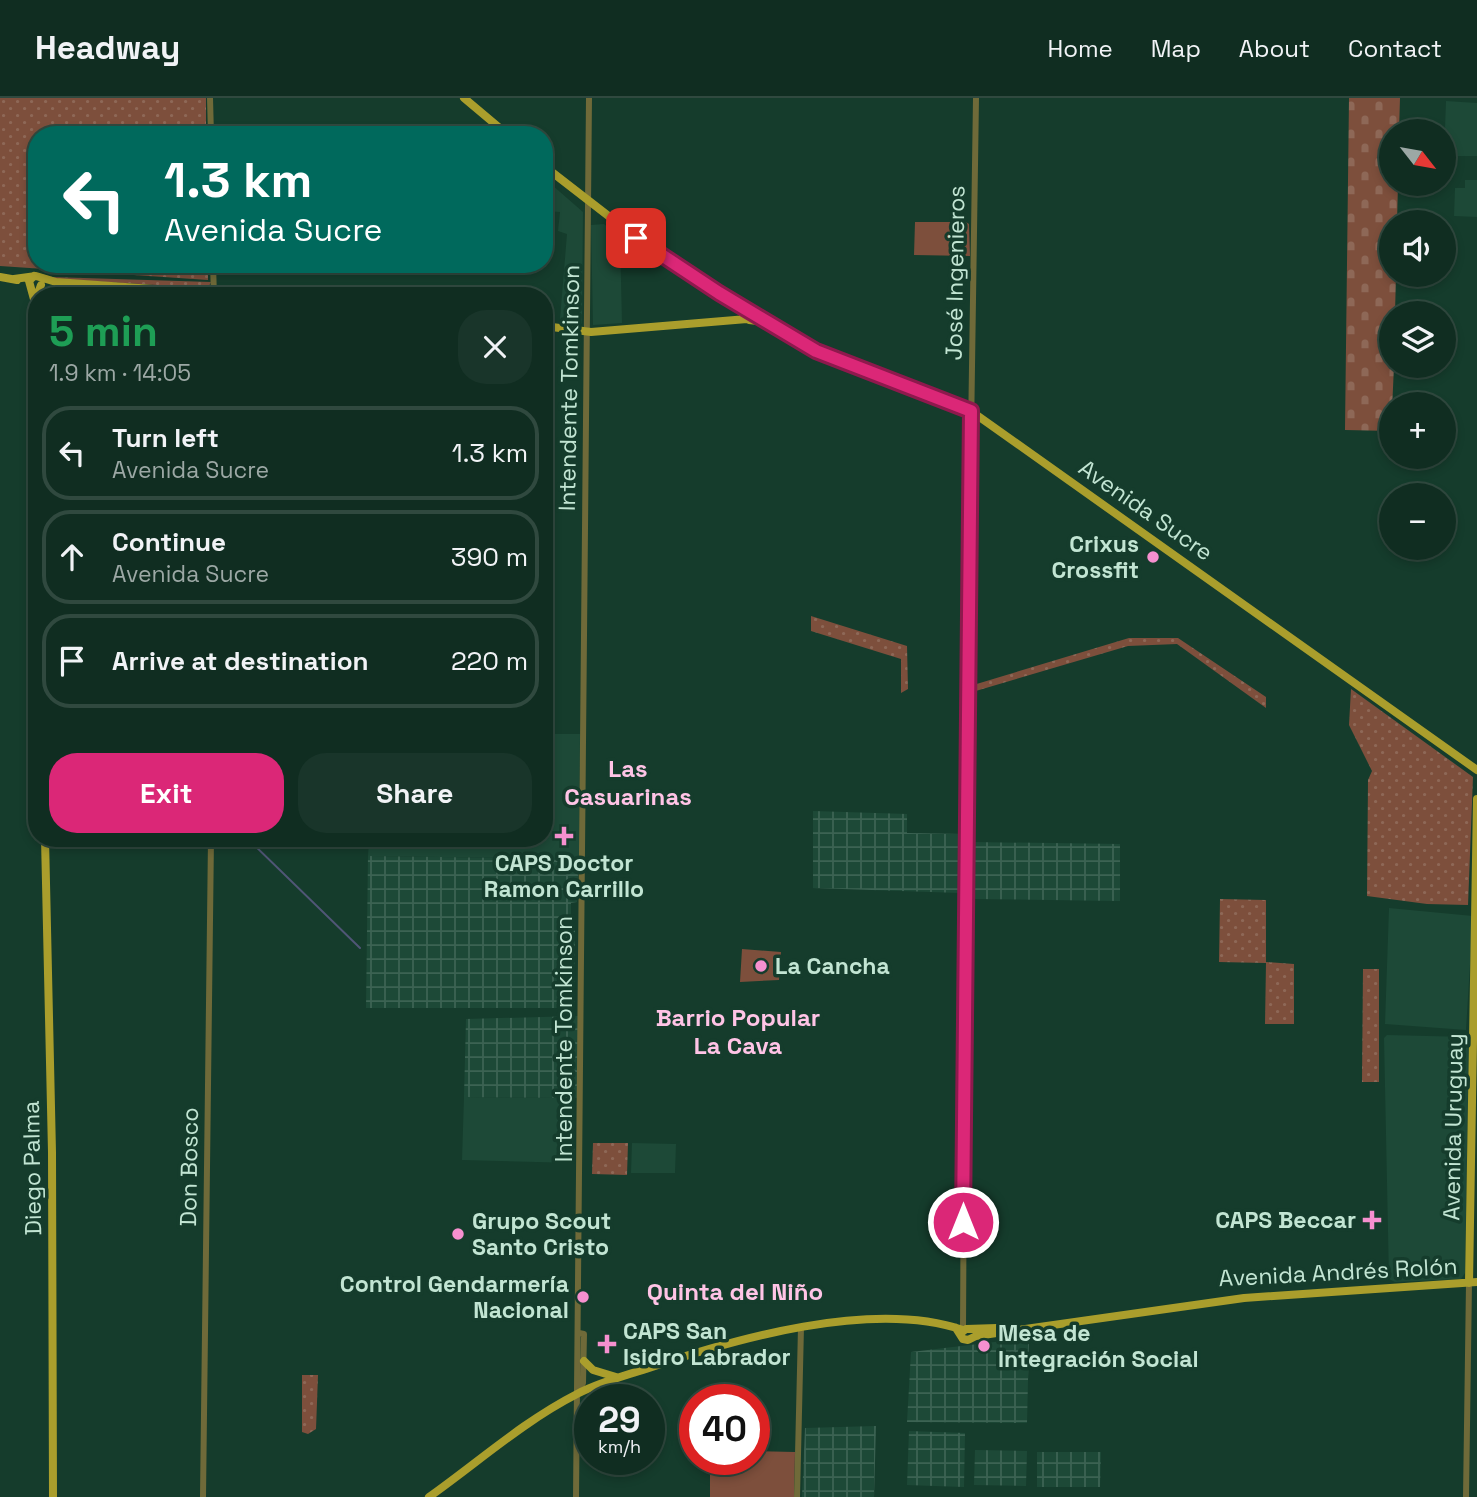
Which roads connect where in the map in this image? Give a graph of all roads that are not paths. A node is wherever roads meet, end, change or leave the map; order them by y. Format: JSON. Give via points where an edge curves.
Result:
{"nodes":[{"id":1,"x":210,"y":98,"type":"edge"},
{"id":2,"x":464,"y":98,"type":"edge"},
{"id":3,"x":589,"y":98,"type":"edge"},
{"id":4,"x":976,"y":98,"type":"edge"},
{"id":5,"x":211,"y":126,"type":"edge"},
{"id":6,"x":497,"y":126,"type":"edge"},
{"id":7,"x":553,"y":173,"type":"edge"},
{"id":8,"x":589,"y":203,"type":"junction"},
{"id":9,"x":0,"y":277,"type":"edge"},
{"id":10,"x":34,"y":287,"type":"edge"},
{"id":11,"x":39,"y":287,"type":"edge"},
{"id":12,"x":122,"y":287,"type":"edge"},
{"id":13,"x":748,"y":314,"type":"junction"},
{"id":14,"x":553,"y":327,"type":"edge"},
{"id":15,"x":587,"y":332,"type":"junction"},
{"id":16,"x":971,"y":411,"type":"junction"},
{"id":17,"x":1477,"y":771,"type":"edge"},
{"id":18,"x":1477,"y":799,"type":"edge"},
{"id":19,"x":45,"y":847,"type":"edge"},
{"id":20,"x":211,"y":847,"type":"edge"},
{"id":21,"x":1473,"y":1282,"type":"edge"},
{"id":22,"x":801,"y":1327,"type":"junction"},
{"id":23,"x":964,"y":1332,"type":"junction"},
{"id":24,"x":582,"y":1333,"type":"junction"},
{"id":25,"x":584,"y":1361,"type":"junction"},
{"id":26,"x":619,"y":1377,"type":"junction"},
{"id":27,"x":579,"y":1384,"type":"edge"},
{"id":28,"x":583,"y":1384,"type":"edge"},
{"id":29,"x":602,"y":1384,"type":"edge"},
{"id":30,"x":574,"y":1396,"type":"edge"},
{"id":31,"x":577,"y":1475,"type":"edge"},
{"id":32,"x":53,"y":1497,"type":"edge"},
{"id":33,"x":203,"y":1497,"type":"edge"},
{"id":34,"x":429,"y":1497,"type":"edge"},
{"id":35,"x":576,"y":1497,"type":"edge"},
{"id":36,"x":797,"y":1497,"type":"edge"},
{"id":37,"x":1466,"y":1497,"type":"edge"}],
"edges":[{"from":1,"to":5,"type":"street"},
{"from":2,"to":6,"type":"main road"},
{"from":3,"to":8,"type":"street","name":"Intendente Tomkinson"},
{"from":4,"to":16,"type":"street","name":"José Ingenieros"},
{"from":7,"to":8,"type":"main road","name":"Avenida Sucre"},
{"from":8,"to":13,"type":"main road","name":"Avenida Sucre"},
{"from":8,"to":15,"type":"street","name":"Intendente Tomkinson"},
{"from":9,"to":10,"type":"main road"},
{"from":11,"to":12,"type":"main road","via":[[56,282]]},
{"from":13,"to":15,"type":"main road","via":[[733,320]]},
{"from":13,"to":16,"type":"main road","name":"Avenida Sucre","via":[[816,351]]},
{"from":14,"to":15,"type":"main road"},
{"from":15,"to":24,"type":"street","name":"Intendente Tomkinson"},
{"from":16,"to":17,"type":"main road","name":"Avenida Sucre"},
{"from":16,"to":23,"type":"street","name":"José Ingenieros"},
{"from":18,"to":21,"type":"main road","name":"Avenida Uruguay"},
{"from":19,"to":32,"type":"main road","name":"Diego Palma"},
{"from":20,"to":33,"type":"street","name":"Don Bosco"},
{"from":21,"to":23,"type":"main road","name":"Avenida Andrés Rolón","via":[[1244,1298]]},
{"from":21,"to":37,"type":"street","name":"Avenida Uruguay"},
{"from":22,"to":23,"type":"main road","name":"Avenida Andrés Rolón","via":[[880,1321]]},
{"from":22,"to":26,"type":"main road","name":"Avenida Andrés Rolón"},
{"from":22,"to":36,"type":"street"},
{"from":24,"to":25,"type":"street","name":"Intendente Tomkinson"},
{"from":24,"to":27,"type":"street","name":"Intendente Tomkinson"},
{"from":25,"to":26,"type":"main road","via":[[599,1373]]},
{"from":25,"to":28,"type":"street","name":"Intendente Tomkinson"},
{"from":26,"to":29,"type":"main road","name":"Avenida Andrés Rolón"},
{"from":30,"to":34,"type":"main road","name":"Avenida Andrés Rolón"},
{"from":31,"to":35,"type":"street","name":"Intendente Tomkinson"}]}
